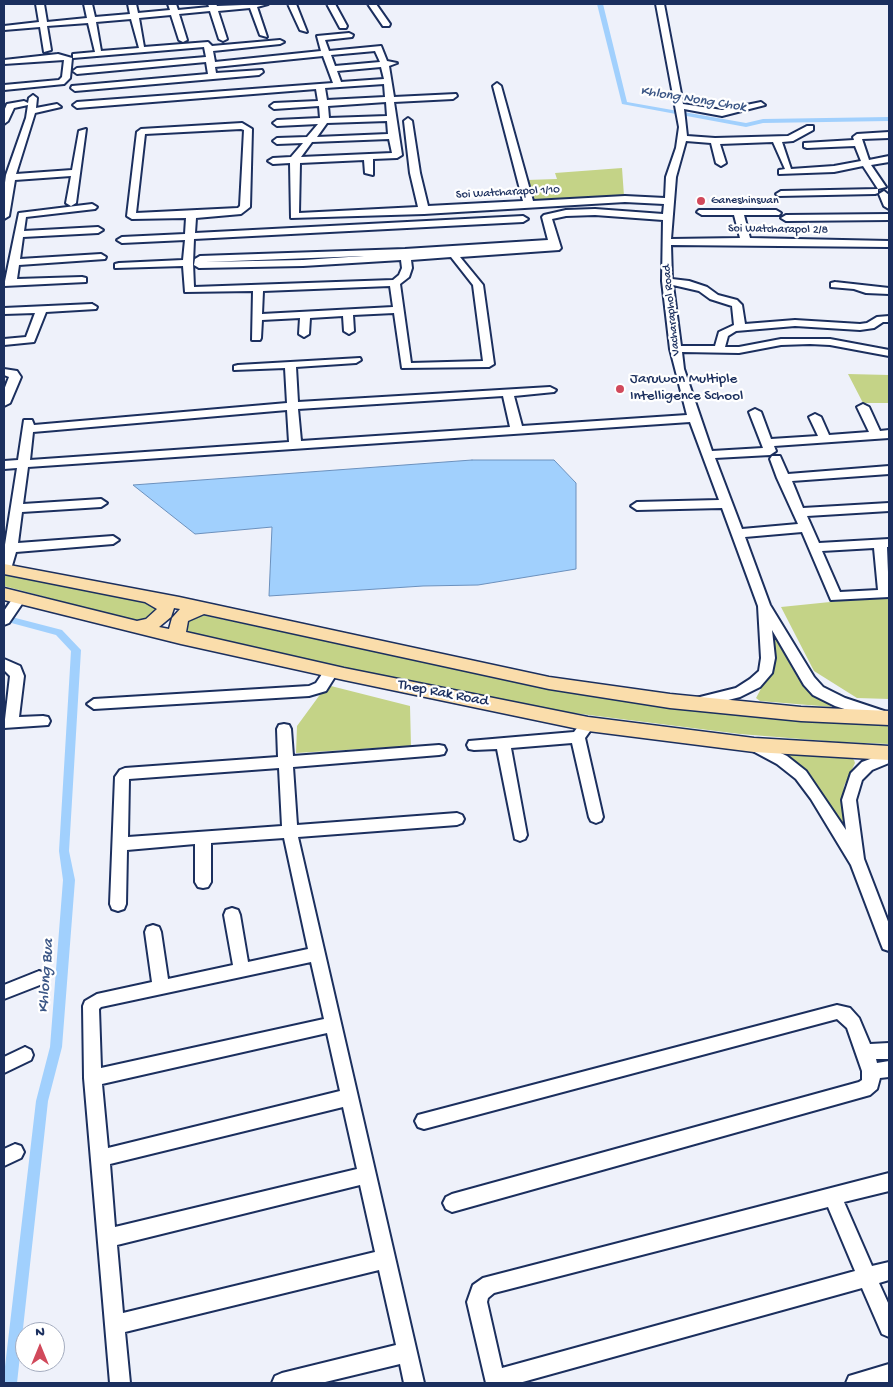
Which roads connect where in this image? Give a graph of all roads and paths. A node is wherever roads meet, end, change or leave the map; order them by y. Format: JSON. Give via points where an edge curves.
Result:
{"nodes":[{"id":1,"x":40,"y":4,"type":"edge"},
{"id":2,"x":88,"y":4,"type":"edge"},
{"id":3,"x":132,"y":4,"type":"edge"},
{"id":4,"x":252,"y":4,"type":"edge"},
{"id":5,"x":264,"y":4,"type":"edge"},
{"id":6,"x":292,"y":4,"type":"edge"},
{"id":7,"x":331,"y":4,"type":"edge"},
{"id":8,"x":372,"y":4,"type":"edge"},
{"id":9,"x":660,"y":4,"type":"edge"},
{"id":10,"x":213,"y":6,"type":"edge"},
{"id":11,"x":173,"y":8,"type":"edge"},
{"id":12,"x":134,"y":15,"type":"junction"},
{"id":13,"x":91,"y":19,"type":"junction"},
{"id":14,"x":42,"y":24,"type":"junction"},
{"id":15,"x":386,"y":24,"type":"dead end"},
{"id":16,"x":343,"y":26,"type":"dead end"},
{"id":17,"x":4,"y":28,"type":"edge"},
{"id":18,"x":304,"y":30,"type":"dead end"},
{"id":19,"x":264,"y":35,"type":"dead end"},
{"id":20,"x":349,"y":35,"type":"dead end"},
{"id":21,"x":223,"y":39,"type":"dead end"},
{"id":22,"x":183,"y":40,"type":"dead end"},
{"id":23,"x":280,"y":42,"type":"dead end"},
{"id":24,"x":142,"y":46,"type":"dead end"},
{"id":25,"x":208,"y":49,"type":"junction"},
{"id":26,"x":47,"y":50,"type":"dead end"},
{"id":27,"x":98,"y":50,"type":"dead end"},
{"id":28,"x":117,"y":52,"type":"junction"},
{"id":29,"x":325,"y":53,"type":"junction"},
{"id":30,"x":76,"y":56,"type":"dead end"},
{"id":31,"x":4,"y":62,"type":"edge"},
{"id":32,"x":210,"y":62,"type":"junction"},
{"id":33,"x":394,"y":63,"type":"dead end"},
{"id":34,"x":384,"y":64,"type":"junction"},
{"id":35,"x":117,"y":68,"type":"junction"},
{"id":36,"x":332,"y":69,"type":"junction"},
{"id":37,"x":77,"y":71,"type":"dead end"},
{"id":38,"x":260,"y":72,"type":"dead end"},
{"id":39,"x":212,"y":76,"type":"junction"},
{"id":40,"x":388,"y":81,"type":"junction"},
{"id":41,"x":116,"y":85,"type":"junction"},
{"id":42,"x":338,"y":86,"type":"junction"},
{"id":43,"x":497,"y":86,"type":"dead end"},
{"id":44,"x":320,"y":87,"type":"junction"},
{"id":45,"x":4,"y":88,"type":"edge"},
{"id":46,"x":75,"y":88,"type":"dead end"},
{"id":47,"x":215,"y":95,"type":"junction"},
{"id":48,"x":453,"y":96,"type":"dead end"},
{"id":49,"x":33,"y":98,"type":"dead end"},
{"id":50,"x":390,"y":99,"type":"junction"},
{"id":51,"x":116,"y":102,"type":"junction"},
{"id":52,"x":323,"y":104,"type":"junction"},
{"id":53,"x":77,"y":105,"type":"dead end"},
{"id":54,"x":761,"y":105,"type":"dead end"},
{"id":55,"x":274,"y":106,"type":"dead end"},
{"id":56,"x":57,"y":107,"type":"dead end"},
{"id":57,"x":27,"y":108,"type":"junction"},
{"id":58,"x":681,"y":111,"type":"junction"},
{"id":59,"x":391,"y":118,"type":"junction"},
{"id":60,"x":4,"y":121,"type":"edge"},
{"id":61,"x":324,"y":121,"type":"junction"},
{"id":62,"x":408,"y":121,"type":"dead end"},
{"id":63,"x":277,"y":123,"type":"dead end"},
{"id":64,"x":15,"y":128,"type":"edge"},
{"id":65,"x":810,"y":128,"type":"dead end"},
{"id":66,"x":83,"y":131,"type":"dead end"},
{"id":67,"x":889,"y":135,"type":"edge"},
{"id":68,"x":392,"y":136,"type":"junction"},
{"id":69,"x":730,"y":136,"type":"dead end"},
{"id":70,"x":683,"y":138,"type":"junction"},
{"id":71,"x":309,"y":140,"type":"junction"},
{"id":72,"x":777,"y":140,"type":"junction"},
{"id":73,"x":277,"y":141,"type":"dead end"},
{"id":74,"x":717,"y":141,"type":"junction"},
{"id":75,"x":858,"y":143,"type":"junction"},
{"id":76,"x":807,"y":145,"type":"dead end"},
{"id":77,"x":368,"y":157,"type":"junction"},
{"id":78,"x":296,"y":160,"type":"junction"},
{"id":79,"x":889,"y":160,"type":"edge"},
{"id":80,"x":273,"y":161,"type":"dead end"},
{"id":81,"x":721,"y":164,"type":"dead end"},
{"id":82,"x":866,"y":164,"type":"junction"},
{"id":83,"x":76,"y":173,"type":"junction"},
{"id":84,"x":370,"y":173,"type":"dead end"},
{"id":85,"x":9,"y":176,"type":"edge"},
{"id":86,"x":884,"y":191,"type":"edge"},
{"id":87,"x":781,"y":194,"type":"dead end"},
{"id":88,"x":668,"y":201,"type":"junction"},
{"id":89,"x":71,"y":203,"type":"dead end"},
{"id":90,"x":529,"y":205,"type":"junction"},
{"id":91,"x":889,"y":206,"type":"edge"},
{"id":92,"x":92,"y":207,"type":"dead end"},
{"id":93,"x":424,"y":211,"type":"junction"},
{"id":94,"x":702,"y":212,"type":"dead end"},
{"id":95,"x":738,"y":212,"type":"junction"},
{"id":96,"x":776,"y":212,"type":"dead end"},
{"id":97,"x":191,"y":215,"type":"junction"},
{"id":98,"x":4,"y":216,"type":"edge"},
{"id":99,"x":889,"y":217,"type":"edge"},
{"id":100,"x":523,"y":218,"type":"dead end"},
{"id":101,"x":786,"y":218,"type":"dead end"},
{"id":102,"x":667,"y":221,"type":"junction"},
{"id":103,"x":98,"y":230,"type":"dead end"},
{"id":104,"x":18,"y":234,"type":"junction"},
{"id":105,"x":189,"y":236,"type":"junction"},
{"id":106,"x":122,"y":240,"type":"dead end"},
{"id":107,"x":746,"y":241,"type":"junction"},
{"id":108,"x":666,"y":242,"type":"junction"},
{"id":109,"x":889,"y":244,"type":"edge"},
{"id":110,"x":453,"y":252,"type":"junction"},
{"id":111,"x":405,"y":255,"type":"junction"},
{"id":112,"x":4,"y":256,"type":"edge"},
{"id":113,"x":101,"y":257,"type":"dead end"},
{"id":114,"x":15,"y":259,"type":"junction"},
{"id":115,"x":303,"y":260,"type":"junction"},
{"id":116,"x":188,"y":263,"type":"junction"},
{"id":117,"x":119,"y":266,"type":"dead end"},
{"id":118,"x":82,"y":280,"type":"dead end"},
{"id":119,"x":7,"y":283,"type":"edge"},
{"id":120,"x":395,"y":283,"type":"junction"},
{"id":121,"x":668,"y":285,"type":"junction"},
{"id":122,"x":835,"y":286,"type":"dead end"},
{"id":123,"x":258,"y":288,"type":"junction"},
{"id":124,"x":889,"y":291,"type":"edge"},
{"id":125,"x":92,"y":306,"type":"dead end"},
{"id":126,"x":42,"y":309,"type":"junction"},
{"id":127,"x":398,"y":310,"type":"junction"},
{"id":128,"x":4,"y":311,"type":"edge"},
{"id":129,"x":348,"y":313,"type":"junction"},
{"id":130,"x":305,"y":315,"type":"junction"},
{"id":131,"x":257,"y":317,"type":"junction"},
{"id":132,"x":889,"y":319,"type":"edge"},
{"id":133,"x":740,"y":327,"type":"junction"},
{"id":134,"x":349,"y":331,"type":"dead end"},
{"id":135,"x":304,"y":334,"type":"dead end"},
{"id":136,"x":256,"y":338,"type":"dead end"},
{"id":137,"x":4,"y":342,"type":"edge"},
{"id":138,"x":675,"y":349,"type":"junction"},
{"id":139,"x":719,"y":350,"type":"junction"},
{"id":140,"x":889,"y":353,"type":"edge"},
{"id":141,"x":356,"y":360,"type":"dead end"},
{"id":142,"x":290,"y":364,"type":"junction"},
{"id":143,"x":238,"y":368,"type":"dead end"},
{"id":144,"x":4,"y":372,"type":"edge"},
{"id":145,"x":550,"y":390,"type":"dead end"},
{"id":146,"x":507,"y":392,"type":"junction"},
{"id":147,"x":4,"y":403,"type":"edge"},
{"id":148,"x":294,"y":406,"type":"junction"},
{"id":149,"x":863,"y":407,"type":"dead end"},
{"id":150,"x":755,"y":412,"type":"dead end"},
{"id":151,"x":815,"y":417,"type":"dead end"},
{"id":152,"x":694,"y":418,"type":"junction"},
{"id":153,"x":517,"y":430,"type":"junction"},
{"id":154,"x":889,"y":434,"type":"edge"},
{"id":155,"x":876,"y":435,"type":"junction"},
{"id":156,"x":825,"y":439,"type":"junction"},
{"id":157,"x":767,"y":443,"type":"junction"},
{"id":158,"x":295,"y":445,"type":"junction"},
{"id":159,"x":708,"y":455,"type":"junction"},
{"id":160,"x":776,"y":459,"type":"dead end"},
{"id":161,"x":23,"y":463,"type":"junction"},
{"id":162,"x":4,"y":465,"type":"edge"},
{"id":163,"x":889,"y":470,"type":"edge"},
{"id":164,"x":784,"y":478,"type":"junction"},
{"id":165,"x":100,"y":503,"type":"dead end"},
{"id":166,"x":726,"y":504,"type":"junction"},
{"id":167,"x":637,"y":506,"type":"dead end"},
{"id":168,"x":889,"y":507,"type":"edge"},
{"id":169,"x":16,"y":508,"type":"junction"},
{"id":170,"x":798,"y":512,"type":"junction"},
{"id":171,"x":804,"y":528,"type":"junction"},
{"id":172,"x":737,"y":533,"type":"junction"},
{"id":173,"x":114,"y":540,"type":"dead end"},
{"id":174,"x":885,"y":543,"type":"edge"},
{"id":175,"x":10,"y":548,"type":"junction"},
{"id":176,"x":813,"y":548,"type":"junction"},
{"id":177,"x":5,"y":569,"type":"edge"},
{"id":178,"x":150,"y":597,"type":"junction"},
{"id":179,"x":8,"y":603,"type":"edge"},
{"id":180,"x":764,"y":605,"type":"junction"},
{"id":181,"x":205,"y":609,"type":"junction"},
{"id":182,"x":137,"y":627,"type":"junction"},
{"id":183,"x":181,"y":638,"type":"junction"},
{"id":184,"x":4,"y":664,"type":"edge"},
{"id":185,"x":331,"y":672,"type":"junction"},
{"id":186,"x":94,"y":704,"type":"dead end"},
{"id":187,"x":696,"y":704,"type":"junction"},
{"id":188,"x":888,"y":718,"type":"edge"},
{"id":189,"x":43,"y":722,"type":"dead end"},
{"id":190,"x":7,"y":723,"type":"edge"},
{"id":191,"x":284,"y":729,"type":"dead end"},
{"id":192,"x":583,"y":730,"type":"junction"},
{"id":193,"x":503,"y":743,"type":"junction"},
{"id":194,"x":474,"y":745,"type":"dead end"},
{"id":195,"x":754,"y":745,"type":"junction"},
{"id":196,"x":439,"y":750,"type":"dead end"},
{"id":197,"x":889,"y":755,"type":"edge"},
{"id":198,"x":285,"y":761,"type":"junction"},
{"id":199,"x":596,"y":817,"type":"dead end"},
{"id":200,"x":458,"y":819,"type":"dead end"},
{"id":201,"x":290,"y":833,"type":"junction"},
{"id":202,"x":520,"y":835,"type":"dead end"},
{"id":203,"x":203,"y":839,"type":"junction"},
{"id":204,"x":120,"y":844,"type":"junction"},
{"id":205,"x":858,"y":863,"type":"junction"},
{"id":206,"x":203,"y":882,"type":"dead end"},
{"id":207,"x":118,"y":904,"type":"dead end"},
{"id":208,"x":232,"y":915,"type":"dead end"},
{"id":209,"x":153,"y":932,"type":"dead end"},
{"id":210,"x":889,"y":944,"type":"edge"},
{"id":211,"x":318,"y":954,"type":"junction"},
{"id":212,"x":242,"y":971,"type":"junction"},
{"id":213,"x":39,"y":978,"type":"dead end"},
{"id":214,"x":161,"y":988,"type":"junction"},
{"id":215,"x":4,"y":992,"type":"edge"},
{"id":216,"x":333,"y":1024,"type":"junction"},
{"id":217,"x":889,"y":1051,"type":"edge"},
{"id":218,"x":865,"y":1052,"type":"junction"},
{"id":219,"x":25,"y":1055,"type":"dead end"},
{"id":220,"x":4,"y":1065,"type":"edge"},
{"id":221,"x":889,"y":1069,"type":"edge"},
{"id":222,"x":871,"y":1070,"type":"junction"},
{"id":223,"x":94,"y":1078,"type":"junction"},
{"id":224,"x":349,"y":1097,"type":"junction"},
{"id":225,"x":424,"y":1121,"type":"dead end"},
{"id":226,"x":100,"y":1158,"type":"junction"},
{"id":227,"x":367,"y":1175,"type":"junction"},
{"id":228,"x":889,"y":1182,"type":"edge"},
{"id":229,"x":832,"y":1196,"type":"junction"},
{"id":230,"x":452,"y":1202,"type":"dead end"},
{"id":231,"x":107,"y":1238,"type":"junction"},
{"id":232,"x":386,"y":1259,"type":"junction"},
{"id":233,"x":889,"y":1271,"type":"edge"},
{"id":234,"x":867,"y":1276,"type":"junction"},
{"id":235,"x":115,"y":1325,"type":"junction"},
{"id":236,"x":889,"y":1327,"type":"edge"},
{"id":237,"x":406,"y":1352,"type":"junction"},
{"id":238,"x":889,"y":1374,"type":"edge"},
{"id":239,"x":495,"y":1382,"type":"edge"},
{"id":240,"x":120,"y":1383,"type":"edge"},
{"id":241,"x":282,"y":1383,"type":"edge"},
{"id":242,"x":414,"y":1383,"type":"edge"},
{"id":243,"x":856,"y":1383,"type":"edge"}],
"edges":[{"from":1,"to":14,"type":"street"},
{"from":2,"to":13,"type":"street"},
{"from":3,"to":12,"type":"street"},
{"from":4,"to":5,"type":"street"},
{"from":4,"to":10,"type":"street"},
{"from":4,"to":19,"type":"street"},
{"from":6,"to":18,"type":"street"},
{"from":7,"to":16,"type":"street"},
{"from":8,"to":15,"type":"street"},
{"from":9,"to":58,"type":"street","name":"Vacharaphol Road"},
{"from":10,"to":11,"type":"street"},
{"from":10,"to":21,"type":"street"},
{"from":11,"to":12,"type":"street"},
{"from":11,"to":22,"type":"street"},
{"from":12,"to":13,"type":"street"},
{"from":12,"to":24,"type":"street"},
{"from":13,"to":14,"type":"street"},
{"from":13,"to":27,"type":"street"},
{"from":14,"to":17,"type":"street"},
{"from":14,"to":26,"type":"street"},
{"from":20,"to":29,"type":"street","via":[[320,38]]},
{"from":23,"to":25,"type":"street"},
{"from":25,"to":28,"type":"street","via":[[208,44]]},
{"from":25,"to":32,"type":"street"},
{"from":28,"to":30,"type":"street"},
{"from":28,"to":35,"type":"street"},
{"from":29,"to":32,"type":"street"},
{"from":29,"to":34,"type":"street","via":[[378,48]]},
{"from":29,"to":36,"type":"street"},
{"from":31,"to":45,"type":"street","via":[[58,56],[68,58],[66,78],[61,82]]},
{"from":32,"to":35,"type":"street"},
{"from":32,"to":39,"type":"street"},
{"from":33,"to":34,"type":"street"},
{"from":34,"to":36,"type":"street"},
{"from":34,"to":40,"type":"street"},
{"from":35,"to":37,"type":"street"},
{"from":35,"to":41,"type":"street"},
{"from":36,"to":42,"type":"street"},
{"from":38,"to":39,"type":"street"},
{"from":39,"to":41,"type":"street"},
{"from":39,"to":47,"type":"street"},
{"from":40,"to":42,"type":"street"},
{"from":40,"to":50,"type":"street"},
{"from":41,"to":46,"type":"street"},
{"from":41,"to":51,"type":"street"},
{"from":42,"to":44,"type":"street"},
{"from":43,"to":90,"type":"street"},
{"from":44,"to":47,"type":"street"},
{"from":44,"to":52,"type":"street"},
{"from":47,"to":51,"type":"street"},
{"from":48,"to":50,"type":"street"},
{"from":49,"to":57,"type":"street"},
{"from":50,"to":52,"type":"street"},
{"from":50,"to":59,"type":"street"},
{"from":51,"to":53,"type":"street"},
{"from":52,"to":55,"type":"street"},
{"from":52,"to":61,"type":"street"},
{"from":54,"to":58,"type":"street","via":[[722,113]]},
{"from":56,"to":57,"type":"street"},
{"from":57,"to":60,"type":"street","via":[[10,106]]},
{"from":57,"to":64,"type":"street"},
{"from":58,"to":70,"type":"street","name":"Vacharaphol Road"},
{"from":59,"to":61,"type":"street"},
{"from":59,"to":68,"type":"street"},
{"from":61,"to":63,"type":"street"},
{"from":61,"to":71,"type":"street"},
{"from":62,"to":93,"type":"street"},
{"from":64,"to":85,"type":"street"},
{"from":65,"to":72,"type":"street","via":[[795,138]]},
{"from":66,"to":83,"type":"street"},
{"from":67,"to":75,"type":"street","via":[[860,135]]},
{"from":68,"to":71,"type":"street"},
{"from":68,"to":77,"type":"street","via":[[396,155]]},
{"from":69,"to":74,"type":"street"},
{"from":70,"to":74,"type":"street"},
{"from":70,"to":88,"type":"street","name":"Vacharaphol Road","via":[[671,177]]},
{"from":71,"to":73,"type":"street"},
{"from":71,"to":78,"type":"street"},
{"from":72,"to":74,"type":"street"},
{"from":72,"to":82,"type":"street","via":[[785,170],[834,169]]},
{"from":74,"to":81,"type":"street"},
{"from":75,"to":76,"type":"street"},
{"from":75,"to":82,"type":"street"},
{"from":77,"to":78,"type":"street"},
{"from":77,"to":84,"type":"street"},
{"from":78,"to":80,"type":"street"},
{"from":78,"to":93,"type":"street","name":"Soi Watcharapol 1/10","via":[[294,216]]},
{"from":79,"to":82,"type":"street"},
{"from":82,"to":86,"type":"street"},
{"from":83,"to":85,"type":"street"},
{"from":83,"to":89,"type":"street"},
{"from":85,"to":98,"type":"street"},
{"from":86,"to":87,"type":"street"},
{"from":86,"to":91,"type":"street"},
{"from":88,"to":90,"type":"street","name":"Soi Watcharapol 1/10","via":[[625,199]]},
{"from":88,"to":102,"type":"street","name":"Vacharaphol Road"},
{"from":90,"to":93,"type":"street","name":"Soi Watcharapol 1/10"},
{"from":92,"to":104,"type":"street","via":[[24,213]]},
{"from":94,"to":95,"type":"street"},
{"from":95,"to":96,"type":"street"},
{"from":95,"to":107,"type":"street"},
{"from":97,"to":97,"type":"street","via":[[132,216],[140,134],[146,131],[246,127],[244,210]]},
{"from":97,"to":105,"type":"street"},
{"from":99,"to":101,"type":"street"},
{"from":100,"to":105,"type":"street"},
{"from":102,"to":108,"type":"street","name":"Vacharaphol Road"},
{"from":102,"to":110,"type":"street","via":[[547,217],[556,248]]},
{"from":103,"to":104,"type":"street"},
{"from":104,"to":114,"type":"street"},
{"from":105,"to":106,"type":"street"},
{"from":105,"to":116,"type":"street"},
{"from":107,"to":108,"type":"street","name":"Soi Watcharapol 2/8"},
{"from":107,"to":109,"type":"street","name":"Soi Watcharapol 2/8"},
{"from":108,"to":121,"type":"street","name":"Vacharaphol Road"},
{"from":110,"to":111,"type":"street"},
{"from":110,"to":127,"type":"street","via":[[478,285],[489,364],[406,366]]},
{"from":111,"to":115,"type":"street"},
{"from":111,"to":120,"type":"street","via":[[407,268],[404,277]]},
{"from":112,"to":114,"type":"street"},
{"from":113,"to":114,"type":"street"},
{"from":114,"to":119,"type":"street"},
{"from":115,"to":115,"type":"street","via":[[199,266],[200,259]]},
{"from":116,"to":117,"type":"street"},
{"from":116,"to":123,"type":"street","via":[[189,290]]},
{"from":118,"to":119,"type":"street"},
{"from":120,"to":123,"type":"street"},
{"from":120,"to":127,"type":"street"},
{"from":121,"to":133,"type":"street","via":[[688,290],[692,286],[735,303]]},
{"from":121,"to":138,"type":"street","name":"Vacharaphol Road"},
{"from":122,"to":124,"type":"street"},
{"from":123,"to":131,"type":"street"},
{"from":125,"to":126,"type":"street"},
{"from":126,"to":128,"type":"street"},
{"from":126,"to":137,"type":"street","via":[[30,340]]},
{"from":127,"to":129,"type":"street"},
{"from":129,"to":130,"type":"street"},
{"from":129,"to":134,"type":"street"},
{"from":130,"to":131,"type":"street"},
{"from":130,"to":135,"type":"street"},
{"from":131,"to":136,"type":"street"},
{"from":132,"to":133,"type":"street","via":[[860,327],[795,323]]},
{"from":133,"to":139,"type":"street","via":[[724,332]]},
{"from":138,"to":139,"type":"street"},
{"from":138,"to":152,"type":"street","name":"Vacharaphol Road"},
{"from":139,"to":140,"type":"street","via":[[810,341]]},
{"from":141,"to":142,"type":"street"},
{"from":142,"to":143,"type":"street"},
{"from":142,"to":148,"type":"street"},
{"from":144,"to":147,"type":"street","via":[[13,373],[15,377]]},
{"from":145,"to":146,"type":"street"},
{"from":146,"to":148,"type":"street"},
{"from":146,"to":153,"type":"street"},
{"from":148,"to":158,"type":"street"},
{"from":148,"to":161,"type":"street","via":[[28,425]]},
{"from":149,"to":155,"type":"street"},
{"from":150,"to":157,"type":"street"},
{"from":151,"to":156,"type":"street"},
{"from":152,"to":153,"type":"street"},
{"from":152,"to":159,"type":"street","name":"Vacharaphol Road"},
{"from":153,"to":158,"type":"street"},
{"from":154,"to":155,"type":"street"},
{"from":155,"to":156,"type":"street"},
{"from":156,"to":157,"type":"street"},
{"from":157,"to":159,"type":"street","via":[[770,451]]},
{"from":158,"to":161,"type":"street"},
{"from":159,"to":166,"type":"street","name":"Vacharaphol Road"},
{"from":160,"to":164,"type":"street"},
{"from":161,"to":162,"type":"street"},
{"from":161,"to":169,"type":"street"},
{"from":163,"to":164,"type":"street"},
{"from":164,"to":170,"type":"street"},
{"from":165,"to":169,"type":"street"},
{"from":166,"to":167,"type":"street"},
{"from":166,"to":172,"type":"street","name":"Vacharaphol Road"},
{"from":168,"to":170,"type":"street"},
{"from":169,"to":175,"type":"street"},
{"from":170,"to":171,"type":"street"},
{"from":171,"to":172,"type":"street"},
{"from":171,"to":176,"type":"street"},
{"from":172,"to":180,"type":"street","name":"Vacharaphol Road"},
{"from":173,"to":175,"type":"street"},
{"from":174,"to":176,"type":"street"},
{"from":174,"to":176,"type":"street","via":[[885,594],[840,598],[834,595]]},
{"from":175,"to":177,"type":"street"},
{"from":177,"to":178,"type":"main road"},
{"from":178,"to":181,"type":"main road"},
{"from":178,"to":182,"type":"main road","via":[[166,608],[165,613],[152,623]]},
{"from":179,"to":182,"type":"main road","name":"Thep Rak Road"},
{"from":180,"to":187,"type":"street","name":"Vacharaphol Road","via":[[768,658],[765,673],[740,692]]},
{"from":180,"to":188,"type":"street","name":"Vacharaphol Road","via":[[808,682],[840,702]]},
{"from":181,"to":183,"type":"main road","via":[[195,609],[180,618],[177,633]]},
{"from":181,"to":187,"type":"main road","via":[[549,683]]},
{"from":182,"to":183,"type":"main road","name":"Thep Rak Road"},
{"from":183,"to":185,"type":"main road","name":"Thep Rak Road"},
{"from":184,"to":190,"type":"street","via":[[15,670],[17,676]]},
{"from":185,"to":186,"type":"street","via":[[320,687],[309,691]]},
{"from":185,"to":192,"type":"main road","name":"Thep Rak Road"},
{"from":187,"to":188,"type":"main road"},
{"from":189,"to":190,"type":"street"},
{"from":191,"to":198,"type":"street"},
{"from":192,"to":193,"type":"street"},
{"from":192,"to":195,"type":"main road","name":"Thep Rak Road"},
{"from":192,"to":199,"type":"street"},
{"from":193,"to":194,"type":"street"},
{"from":193,"to":202,"type":"street"},
{"from":195,"to":197,"type":"main road","name":"Thep Rak Road"},
{"from":195,"to":205,"type":"street","via":[[801,775]]},
{"from":196,"to":198,"type":"street"},
{"from":197,"to":205,"type":"street","via":[[867,766],[856,777],[849,800]]},
{"from":198,"to":201,"type":"street"},
{"from":198,"to":204,"type":"street","via":[[125,774],[122,777]]},
{"from":200,"to":201,"type":"street"},
{"from":201,"to":203,"type":"street"},
{"from":201,"to":211,"type":"street"},
{"from":203,"to":204,"type":"street"},
{"from":203,"to":206,"type":"street"},
{"from":204,"to":207,"type":"street"},
{"from":205,"to":210,"type":"street"},
{"from":208,"to":212,"type":"street"},
{"from":209,"to":214,"type":"street"},
{"from":211,"to":212,"type":"street"},
{"from":211,"to":216,"type":"street"},
{"from":212,"to":214,"type":"street"},
{"from":213,"to":215,"type":"street"},
{"from":214,"to":223,"type":"street","via":[[97,1001],[91,1006]]},
{"from":216,"to":223,"type":"street"},
{"from":216,"to":224,"type":"street"},
{"from":217,"to":218,"type":"street"},
{"from":218,"to":222,"type":"street"},
{"from":218,"to":225,"type":"street","via":[[853,1023],[844,1013],[837,1012]]},
{"from":219,"to":220,"type":"street"},
{"from":221,"to":222,"type":"street"},
{"from":222,"to":230,"type":"street","via":[[871,1083],[864,1089]]},
{"from":223,"to":226,"type":"street"},
{"from":224,"to":226,"type":"street"},
{"from":224,"to":227,"type":"street"},
{"from":226,"to":231,"type":"street"},
{"from":227,"to":231,"type":"street"},
{"from":227,"to":232,"type":"street"},
{"from":228,"to":229,"type":"street"},
{"from":229,"to":234,"type":"street"},
{"from":229,"to":239,"type":"street","via":[[490,1285],[480,1292],[477,1302]]},
{"from":231,"to":235,"type":"street"},
{"from":232,"to":235,"type":"street"},
{"from":232,"to":237,"type":"street"},
{"from":233,"to":234,"type":"street"},
{"from":234,"to":236,"type":"street"},
{"from":234,"to":239,"type":"street"},
{"from":235,"to":240,"type":"street"},
{"from":237,"to":241,"type":"street"},
{"from":237,"to":242,"type":"street"},
{"from":238,"to":243,"type":"street"}]}
